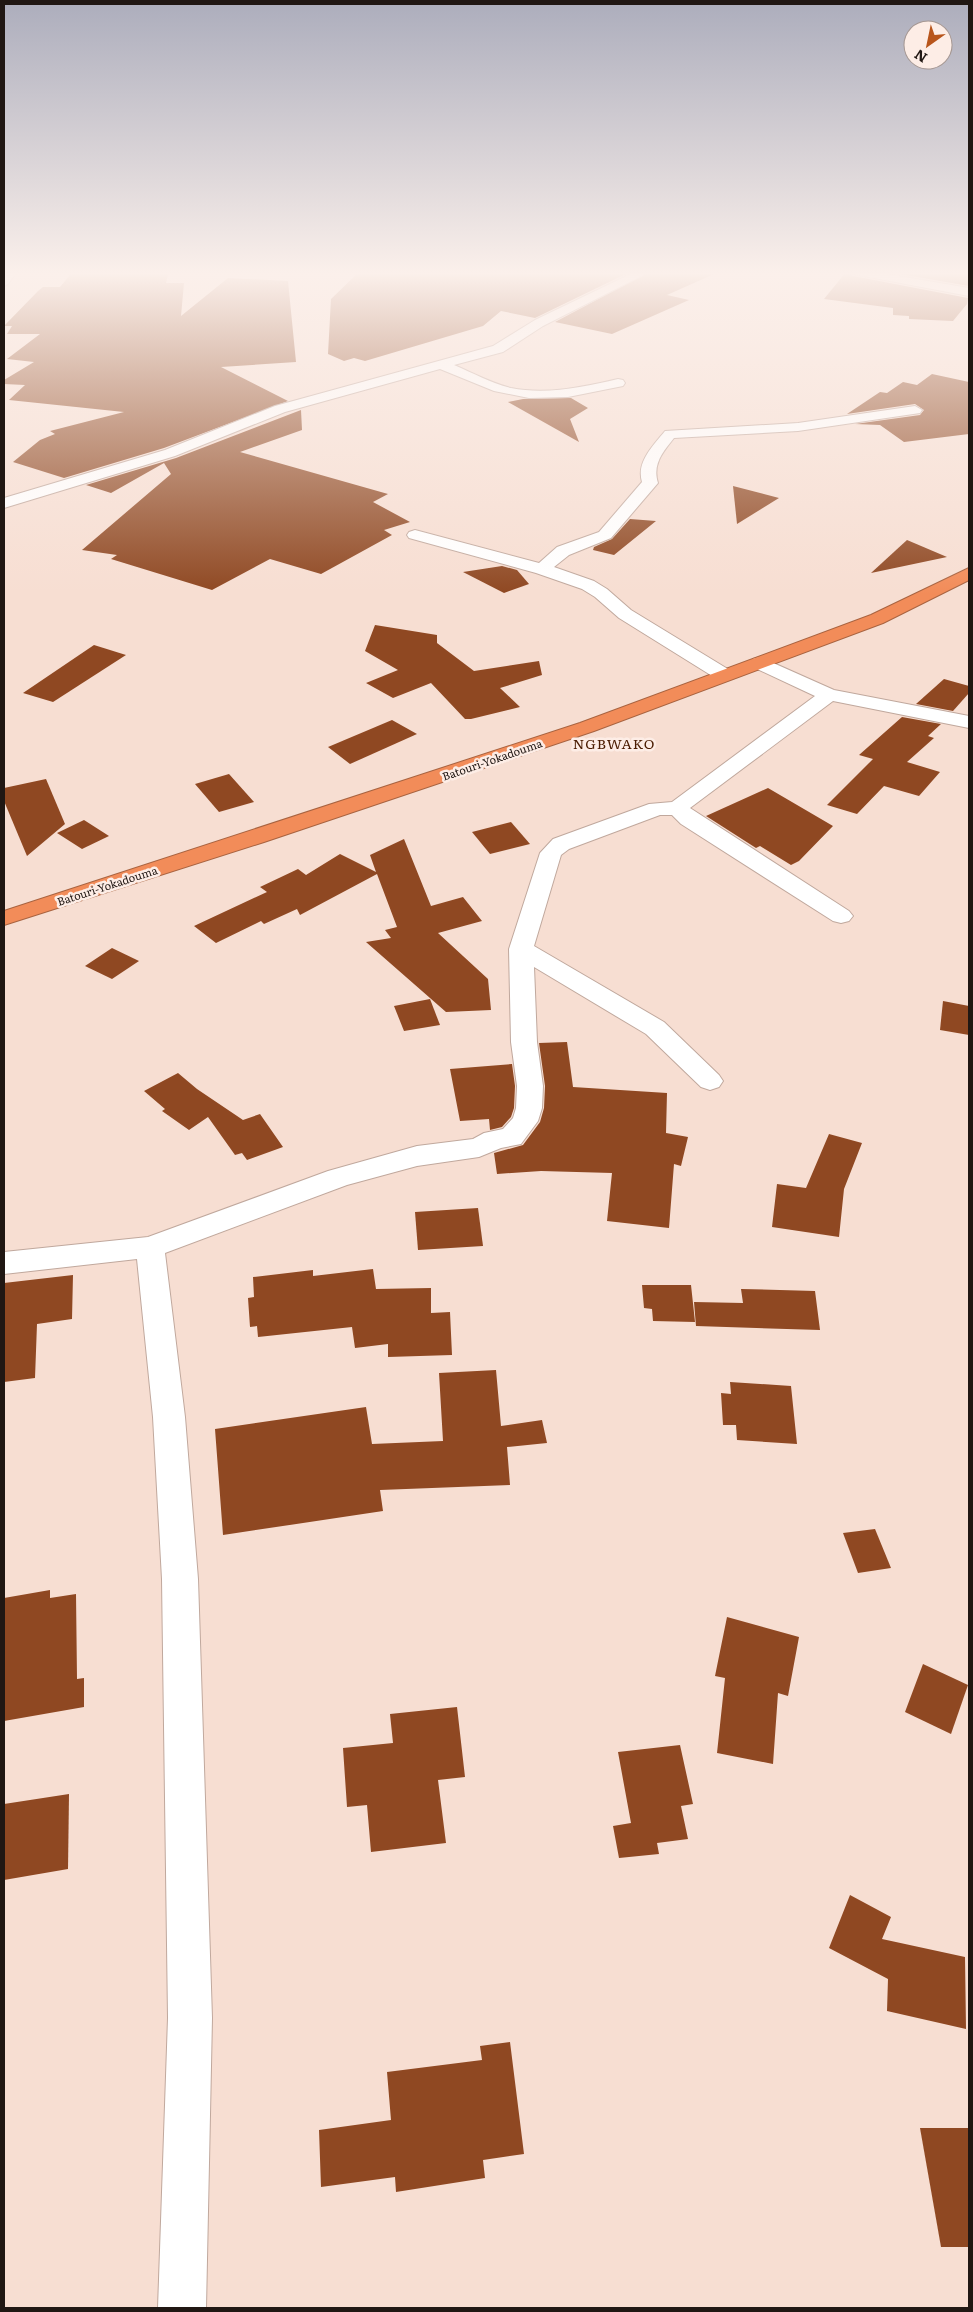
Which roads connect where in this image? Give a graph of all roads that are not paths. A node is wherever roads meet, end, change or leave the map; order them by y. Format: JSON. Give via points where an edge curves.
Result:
{"nodes":[{"id":1,"x":391,"y":379,"type":"edge"},
{"id":2,"x":476,"y":379,"type":"edge"},
{"id":3,"x":618,"y":383,"type":"dead end"},
{"id":4,"x":915,"y":410,"type":"dead end"},
{"id":5,"x":4,"y":503,"type":"edge"},
{"id":6,"x":415,"y":535,"type":"dead end"},
{"id":7,"x":542,"y":569,"type":"junction"},
{"id":8,"x":969,"y":573,"type":"edge"},
{"id":9,"x":760,"y":663,"type":"junction"},
{"id":10,"x":724,"y":675,"type":"junction"},
{"id":11,"x":829,"y":695,"type":"junction"},
{"id":12,"x":969,"y":722,"type":"edge"},
{"id":13,"x":677,"y":808,"type":"junction"},
{"id":14,"x":841,"y":916,"type":"dead end"},
{"id":15,"x":4,"y":918,"type":"edge"},
{"id":16,"x":521,"y":949,"type":"junction"},
{"id":17,"x":710,"y":1080,"type":"dead end"},
{"id":18,"x":150,"y":1247,"type":"junction"},
{"id":19,"x":4,"y":1263,"type":"edge"},
{"id":20,"x":182,"y":2308,"type":"edge"}],
"edges":[{"from":1,"to":5,"type":"street","via":[[280,409],[170,453]]},
{"from":2,"to":3,"type":"street","via":[[520,394],[564,393]]},
{"from":4,"to":7,"type":"street","via":[[798,427],[670,434],[648,463],[646,475],[650,483],[605,535],[562,551]]},
{"from":6,"to":7,"type":"street"},
{"from":7,"to":10,"type":"street","via":[[602,593],[624,614]]},
{"from":8,"to":9,"type":"highway","name":"Batouri-Yokadouma","via":[[878,619]]},
{"from":9,"to":10,"type":"highway","name":"Batouri-Yokadouma"},
{"from":9,"to":11,"type":"street"},
{"from":10,"to":15,"type":"highway","name":"Batouri-Yokadouma","via":[[549,739]]},
{"from":11,"to":12,"type":"street"},
{"from":11,"to":13,"type":"street"},
{"from":13,"to":14,"type":"street","via":[[689,819]]},
{"from":13,"to":16,"type":"street","via":[[657,809],[584,835],[561,844],[551,853]]},
{"from":16,"to":17,"type":"street","via":[[655,1028]]},
{"from":16,"to":18,"type":"street","via":[[529,1108],[525,1121],[511,1137],[494,1140],[478,1148],[417,1156],[338,1178]]},
{"from":18,"to":19,"type":"street"},
{"from":18,"to":20,"type":"street","via":[[169,1417],[180,1578],[190,2018]]}]}
